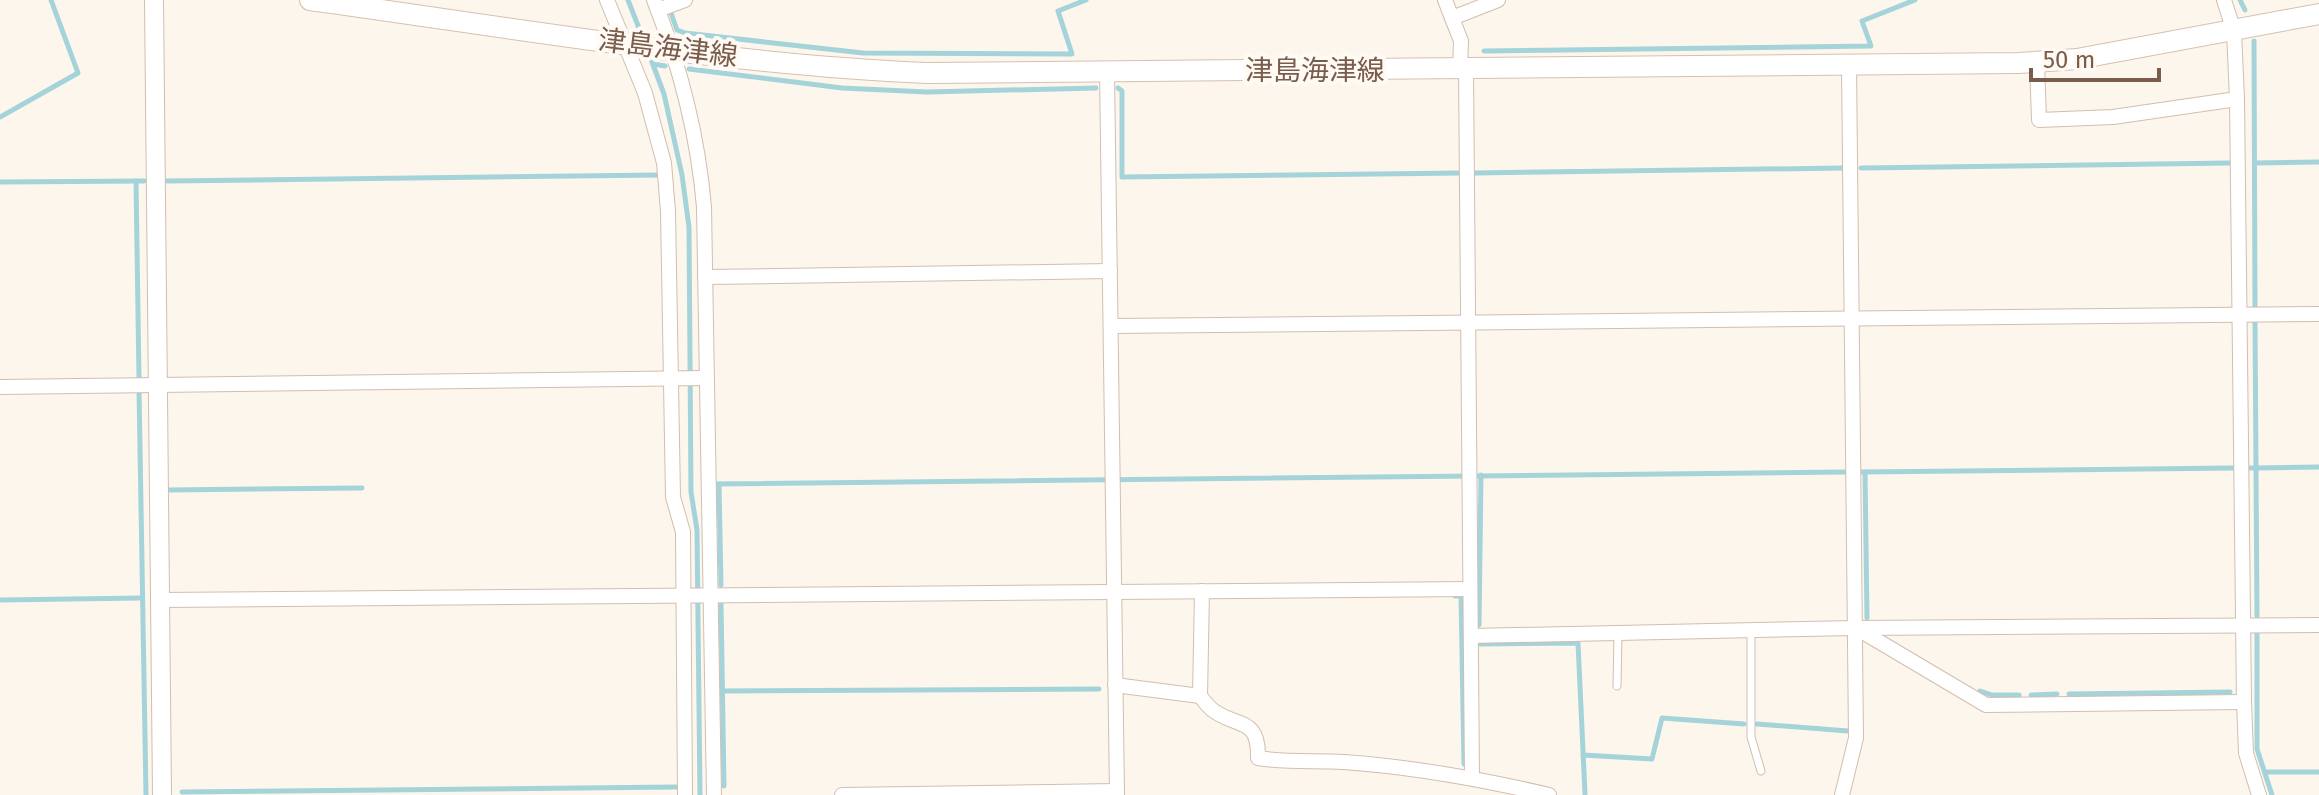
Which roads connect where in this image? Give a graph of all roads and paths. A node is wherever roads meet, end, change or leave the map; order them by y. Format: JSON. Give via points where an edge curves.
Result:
{"nodes":[{"id":1,"x":154,"y":0,"type":"edge"},
{"id":2,"x":310,"y":0,"type":"edge"},
{"id":3,"x":607,"y":0,"type":"edge"},
{"id":4,"x":685,"y":0,"type":"edge"},
{"id":5,"x":1445,"y":0,"type":"edge"},
{"id":6,"x":1498,"y":0,"type":"edge"},
{"id":7,"x":2224,"y":0,"type":"edge"},
{"id":8,"x":656,"y":5,"type":"edge"},
{"id":9,"x":2319,"y":14,"type":"edge"},
{"id":10,"x":1452,"y":18,"type":"junction"},
{"id":11,"x":2234,"y":31,"type":"junction"},
{"id":12,"x":630,"y":44,"type":"junction"},
{"id":13,"x":674,"y":50,"type":"junction"},
{"id":14,"x":2037,"y":62,"type":"junction"},
{"id":15,"x":1849,"y":64,"type":"junction"},
{"id":16,"x":1463,"y":69,"type":"junction"},
{"id":17,"x":1107,"y":71,"type":"junction"},
{"id":18,"x":2237,"y":99,"type":"junction"},
{"id":19,"x":1110,"y":271,"type":"junction"},
{"id":20,"x":705,"y":277,"type":"junction"},
{"id":21,"x":2240,"y":314,"type":"junction"},
{"id":22,"x":2319,"y":314,"type":"edge"},
{"id":23,"x":1852,"y":319,"type":"junction"},
{"id":24,"x":1468,"y":322,"type":"junction"},
{"id":25,"x":1111,"y":326,"type":"junction"},
{"id":26,"x":703,"y":378,"type":"junction"},
{"id":27,"x":674,"y":379,"type":"junction"},
{"id":28,"x":157,"y":385,"type":"junction"},
{"id":29,"x":0,"y":387,"type":"edge"},
{"id":30,"x":1470,"y":589,"type":"junction"},
{"id":31,"x":1114,"y":591,"type":"junction"},
{"id":32,"x":1202,"y":591,"type":"junction"},
{"id":33,"x":685,"y":595,"type":"junction"},
{"id":34,"x":709,"y":595,"type":"junction"},
{"id":35,"x":160,"y":600,"type":"junction"},
{"id":36,"x":2319,"y":625,"type":"edge"},
{"id":37,"x":2242,"y":626,"type":"junction"},
{"id":38,"x":1855,"y":628,"type":"junction"},
{"id":39,"x":1751,"y":630,"type":"junction"},
{"id":40,"x":1618,"y":633,"type":"junction"},
{"id":41,"x":1471,"y":636,"type":"junction"},
{"id":42,"x":1115,"y":685,"type":"junction"},
{"id":43,"x":1617,"y":686,"type":"dead end"},
{"id":44,"x":1200,"y":696,"type":"junction"},
{"id":45,"x":2244,"y":702,"type":"junction"},
{"id":46,"x":1761,"y":771,"type":"dead end"},
{"id":47,"x":1472,"y":777,"type":"junction"},
{"id":48,"x":1117,"y":793,"type":"edge"},
{"id":49,"x":162,"y":795,"type":"edge"},
{"id":50,"x":685,"y":795,"type":"edge"},
{"id":51,"x":714,"y":795,"type":"edge"},
{"id":52,"x":842,"y":795,"type":"edge"},
{"id":53,"x":1549,"y":795,"type":"edge"},
{"id":54,"x":1842,"y":795,"type":"edge"},
{"id":55,"x":2259,"y":795,"type":"edge"}],
"edges":[{"from":1,"to":28,"type":"street"},
{"from":2,"to":12,"type":"main road","name":"津島海津線"},
{"from":3,"to":12,"type":"street"},
{"from":4,"to":8,"type":"street"},
{"from":5,"to":10,"type":"street"},
{"from":6,"to":10,"type":"street"},
{"from":7,"to":11,"type":"street"},
{"from":8,"to":13,"type":"street"},
{"from":9,"to":11,"type":"main road","name":"津島海津線"},
{"from":10,"to":16,"type":"street"},
{"from":11,"to":14,"type":"main road","name":"津島海津線"},
{"from":11,"to":18,"type":"street"},
{"from":12,"to":13,"type":"main road","name":"津島海津線"},
{"from":12,"to":27,"type":"street","via":[[664,163]]},
{"from":13,"to":17,"type":"main road","name":"津島海津線","via":[[851,70]]},
{"from":13,"to":20,"type":"street","via":[[701,170]]},
{"from":14,"to":15,"type":"main road","name":"津島海津線"},
{"from":14,"to":18,"type":"street","via":[[2039,120],[2113,117]]},
{"from":15,"to":16,"type":"main road","name":"津島海津線"},
{"from":15,"to":23,"type":"street"},
{"from":16,"to":17,"type":"main road","name":"津島海津線"},
{"from":16,"to":24,"type":"street"},
{"from":17,"to":19,"type":"street"},
{"from":18,"to":21,"type":"street"},
{"from":19,"to":20,"type":"street"},
{"from":19,"to":25,"type":"street"},
{"from":20,"to":26,"type":"street"},
{"from":21,"to":22,"type":"street"},
{"from":21,"to":23,"type":"street"},
{"from":21,"to":37,"type":"street"},
{"from":23,"to":24,"type":"street"},
{"from":23,"to":38,"type":"street"},
{"from":24,"to":25,"type":"street"},
{"from":24,"to":30,"type":"street"},
{"from":25,"to":31,"type":"street"},
{"from":26,"to":27,"type":"street"},
{"from":26,"to":34,"type":"street"},
{"from":27,"to":28,"type":"street"},
{"from":27,"to":33,"type":"street","via":[[673,497],[683,532]]},
{"from":28,"to":29,"type":"street"},
{"from":28,"to":35,"type":"street"},
{"from":30,"to":32,"type":"street"},
{"from":30,"to":41,"type":"street"},
{"from":31,"to":32,"type":"street"},
{"from":31,"to":34,"type":"street"},
{"from":31,"to":42,"type":"street"},
{"from":32,"to":44,"type":"street"},
{"from":33,"to":34,"type":"street"},
{"from":33,"to":35,"type":"street"},
{"from":33,"to":50,"type":"street"},
{"from":34,"to":51,"type":"street"},
{"from":35,"to":49,"type":"street"},
{"from":36,"to":37,"type":"street"},
{"from":37,"to":38,"type":"street"},
{"from":37,"to":45,"type":"street"},
{"from":38,"to":39,"type":"street"},
{"from":38,"to":45,"type":"street","via":[[1986,705]]},
{"from":38,"to":54,"type":"street","via":[[1856,738]]},
{"from":39,"to":40,"type":"street"},
{"from":39,"to":46,"type":"lane","via":[[1751,737]]},
{"from":40,"to":41,"type":"street"},
{"from":40,"to":43,"type":"lane"},
{"from":41,"to":47,"type":"street"},
{"from":42,"to":44,"type":"street"},
{"from":42,"to":48,"type":"street"},
{"from":44,"to":47,"type":"street","via":[[1214,711],[1255,732],[1258,758]]},
{"from":45,"to":55,"type":"street","via":[[2246,753]]},
{"from":47,"to":53,"type":"street"},
{"from":48,"to":52,"type":"street"}]}
